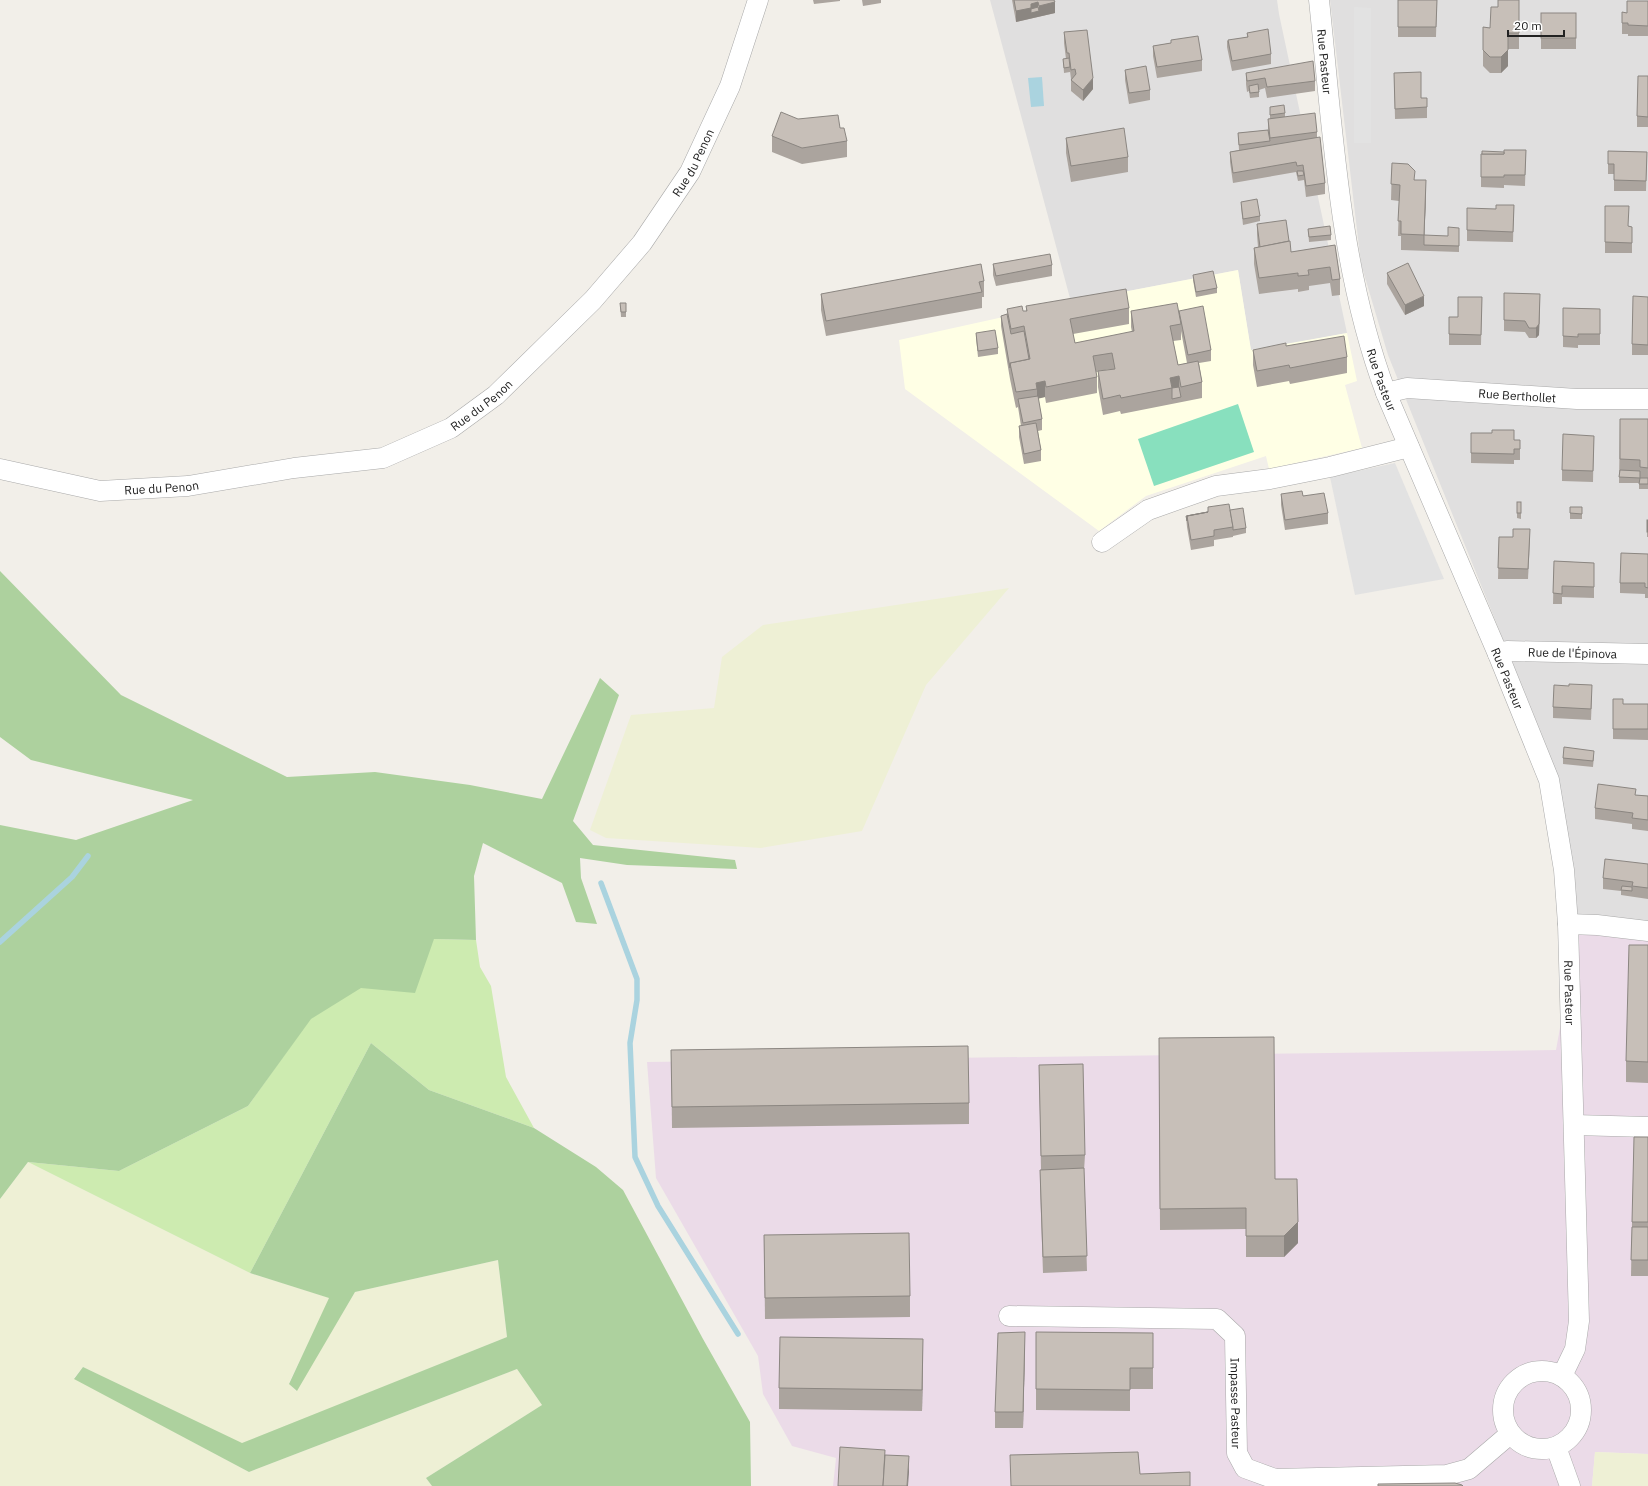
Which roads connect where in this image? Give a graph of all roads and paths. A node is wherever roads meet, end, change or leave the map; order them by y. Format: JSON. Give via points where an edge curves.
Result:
{"nodes":[{"id":1,"x":758,"y":0,"type":"edge"},
{"id":2,"x":1319,"y":0,"type":"edge"},
{"id":3,"x":1386,"y":393,"type":"junction"},
{"id":4,"x":1648,"y":399,"type":"edge"},
{"id":5,"x":1409,"y":447,"type":"junction"},
{"id":6,"x":0,"y":469,"type":"edge"},
{"id":7,"x":1102,"y":542,"type":"dead end"},
{"id":8,"x":1498,"y":654,"type":"junction"},
{"id":9,"x":1648,"y":654,"type":"edge"},
{"id":10,"x":1568,"y":924,"type":"junction"},
{"id":11,"x":1648,"y":931,"type":"edge"},
{"id":12,"x":1574,"y":1125,"type":"junction"},
{"id":13,"x":1648,"y":1127,"type":"edge"},
{"id":14,"x":1008,"y":1316,"type":"dead end"},
{"id":15,"x":1562,"y":1376,"type":"junction"},
{"id":16,"x":1510,"y":1434,"type":"junction"},
{"id":17,"x":1556,"y":1447,"type":"junction"},
{"id":18,"x":1570,"y":1486,"type":"edge"}],
"edges":[{"from":1,"to":6,"type":"street","name":"Rue du Penon","via":[[730,86],[690,172],[642,243],[593,300],[496,395],[451,428],[383,458],[294,468],[188,486],[100,491]]},
{"from":2,"to":3,"type":"street","name":"Rue Pasteur","via":[[1342,210],[1356,294],[1371,351]]},
{"from":3,"to":4,"type":"street","name":"Rue Berthollet","via":[[1407,388],[1577,398]]},
{"from":3,"to":5,"type":"street","name":"Rue Pasteur"},
{"from":5,"to":7,"type":"street","via":[[1330,467],[1216,486],[1148,510]]},
{"from":5,"to":8,"type":"street","name":"Rue Pasteur"},
{"from":8,"to":9,"type":"street","name":"Rue de l'Épinova","via":[[1507,651]]},
{"from":8,"to":10,"type":"street","name":"Rue Pasteur","via":[[1549,780],[1564,870]]},
{"from":10,"to":11,"type":"street"},
{"from":10,"to":12,"type":"street","name":"Rue Pasteur"},
{"from":12,"to":13,"type":"street"},
{"from":12,"to":15,"type":"street","name":"Rue Pasteur","via":[[1579,1321],[1576,1349]]},
{"from":14,"to":16,"type":"street","name":"Impasse Pasteur","via":[[1217,1319],[1235,1336],[1237,1453],[1245,1468],[1276,1479],[1447,1475],[1469,1469]]},
{"from":15,"to":16,"type":"street","via":[[1538,1370],[1527,1373],[1517,1380],[1509,1389],[1503,1405],[1505,1423]]},
{"from":15,"to":17,"type":"street","via":[[1571,1383],[1578,1394],[1581,1406],[1580,1419],[1576,1431]]},
{"from":16,"to":17,"type":"street","via":[[1523,1445],[1540,1449]]},
{"from":17,"to":18,"type":"street"}]}
